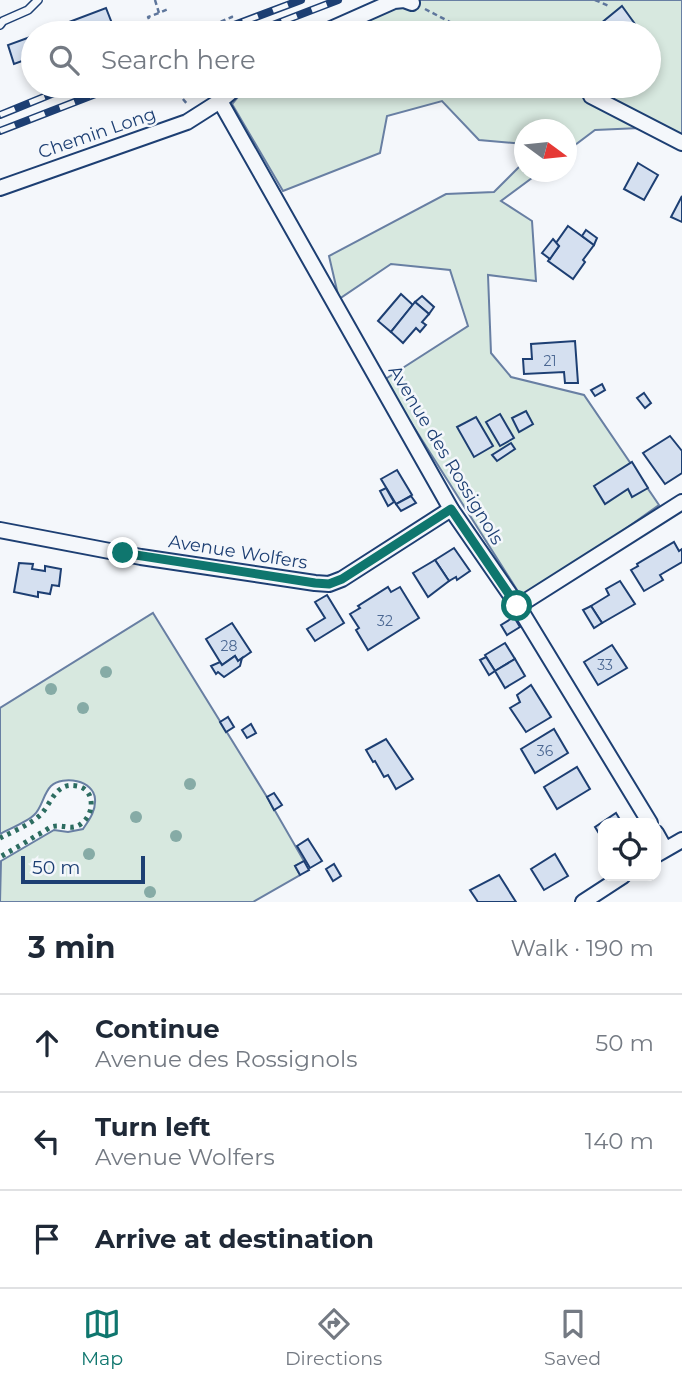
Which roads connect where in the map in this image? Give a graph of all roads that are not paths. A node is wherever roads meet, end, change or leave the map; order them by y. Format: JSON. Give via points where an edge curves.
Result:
{"nodes":[{"id":1,"x":38,"y":0,"type":"edge"},
{"id":2,"x":412,"y":3,"type":"road end"},
{"id":3,"x":349,"y":21,"type":"edge"},
{"id":4,"x":0,"y":25,"type":"edge"},
{"id":5,"x":224,"y":98,"type":"edge"},
{"id":6,"x":595,"y":98,"type":"edge"},
{"id":7,"x":220,"y":101,"type":"junction"},
{"id":8,"x":682,"y":142,"type":"edge"},
{"id":9,"x":0,"y":188,"type":"edge"},
{"id":10,"x":682,"y":502,"type":"edge"},
{"id":11,"x":451,"y":509,"type":"junction"},
{"id":12,"x":0,"y":530,"type":"edge"},
{"id":13,"x":517,"y":606,"type":"junction"},
{"id":14,"x":647,"y":818,"type":"edge"},
{"id":15,"x":682,"y":840,"type":"edge"},
{"id":16,"x":661,"y":852,"type":"edge"},
{"id":17,"x":615,"y":881,"type":"edge"},
{"id":18,"x":583,"y":902,"type":"edge"}],
"edges":[{"from":1,"to":4,"type":"lane"},
{"from":2,"to":3,"type":"street","via":[[394,1]]},
{"from":5,"to":7,"type":"street","name":"Chemin Long"},
{"from":6,"to":8,"type":"street"},
{"from":7,"to":9,"type":"street","name":"Chemin Long","via":[[187,122]]},
{"from":7,"to":11,"type":"street","name":"Avenue des Rossignols"},
{"from":10,"to":13,"type":"street"},
{"from":11,"to":12,"type":"street","name":"Avenue Wolfers","via":[[329,584]]},
{"from":11,"to":13,"type":"street","name":"Avenue des Rossignols"},
{"from":13,"to":14,"type":"street","name":"Avenue des Rossignols"},
{"from":15,"to":16,"type":"street"},
{"from":17,"to":18,"type":"street"}]}
